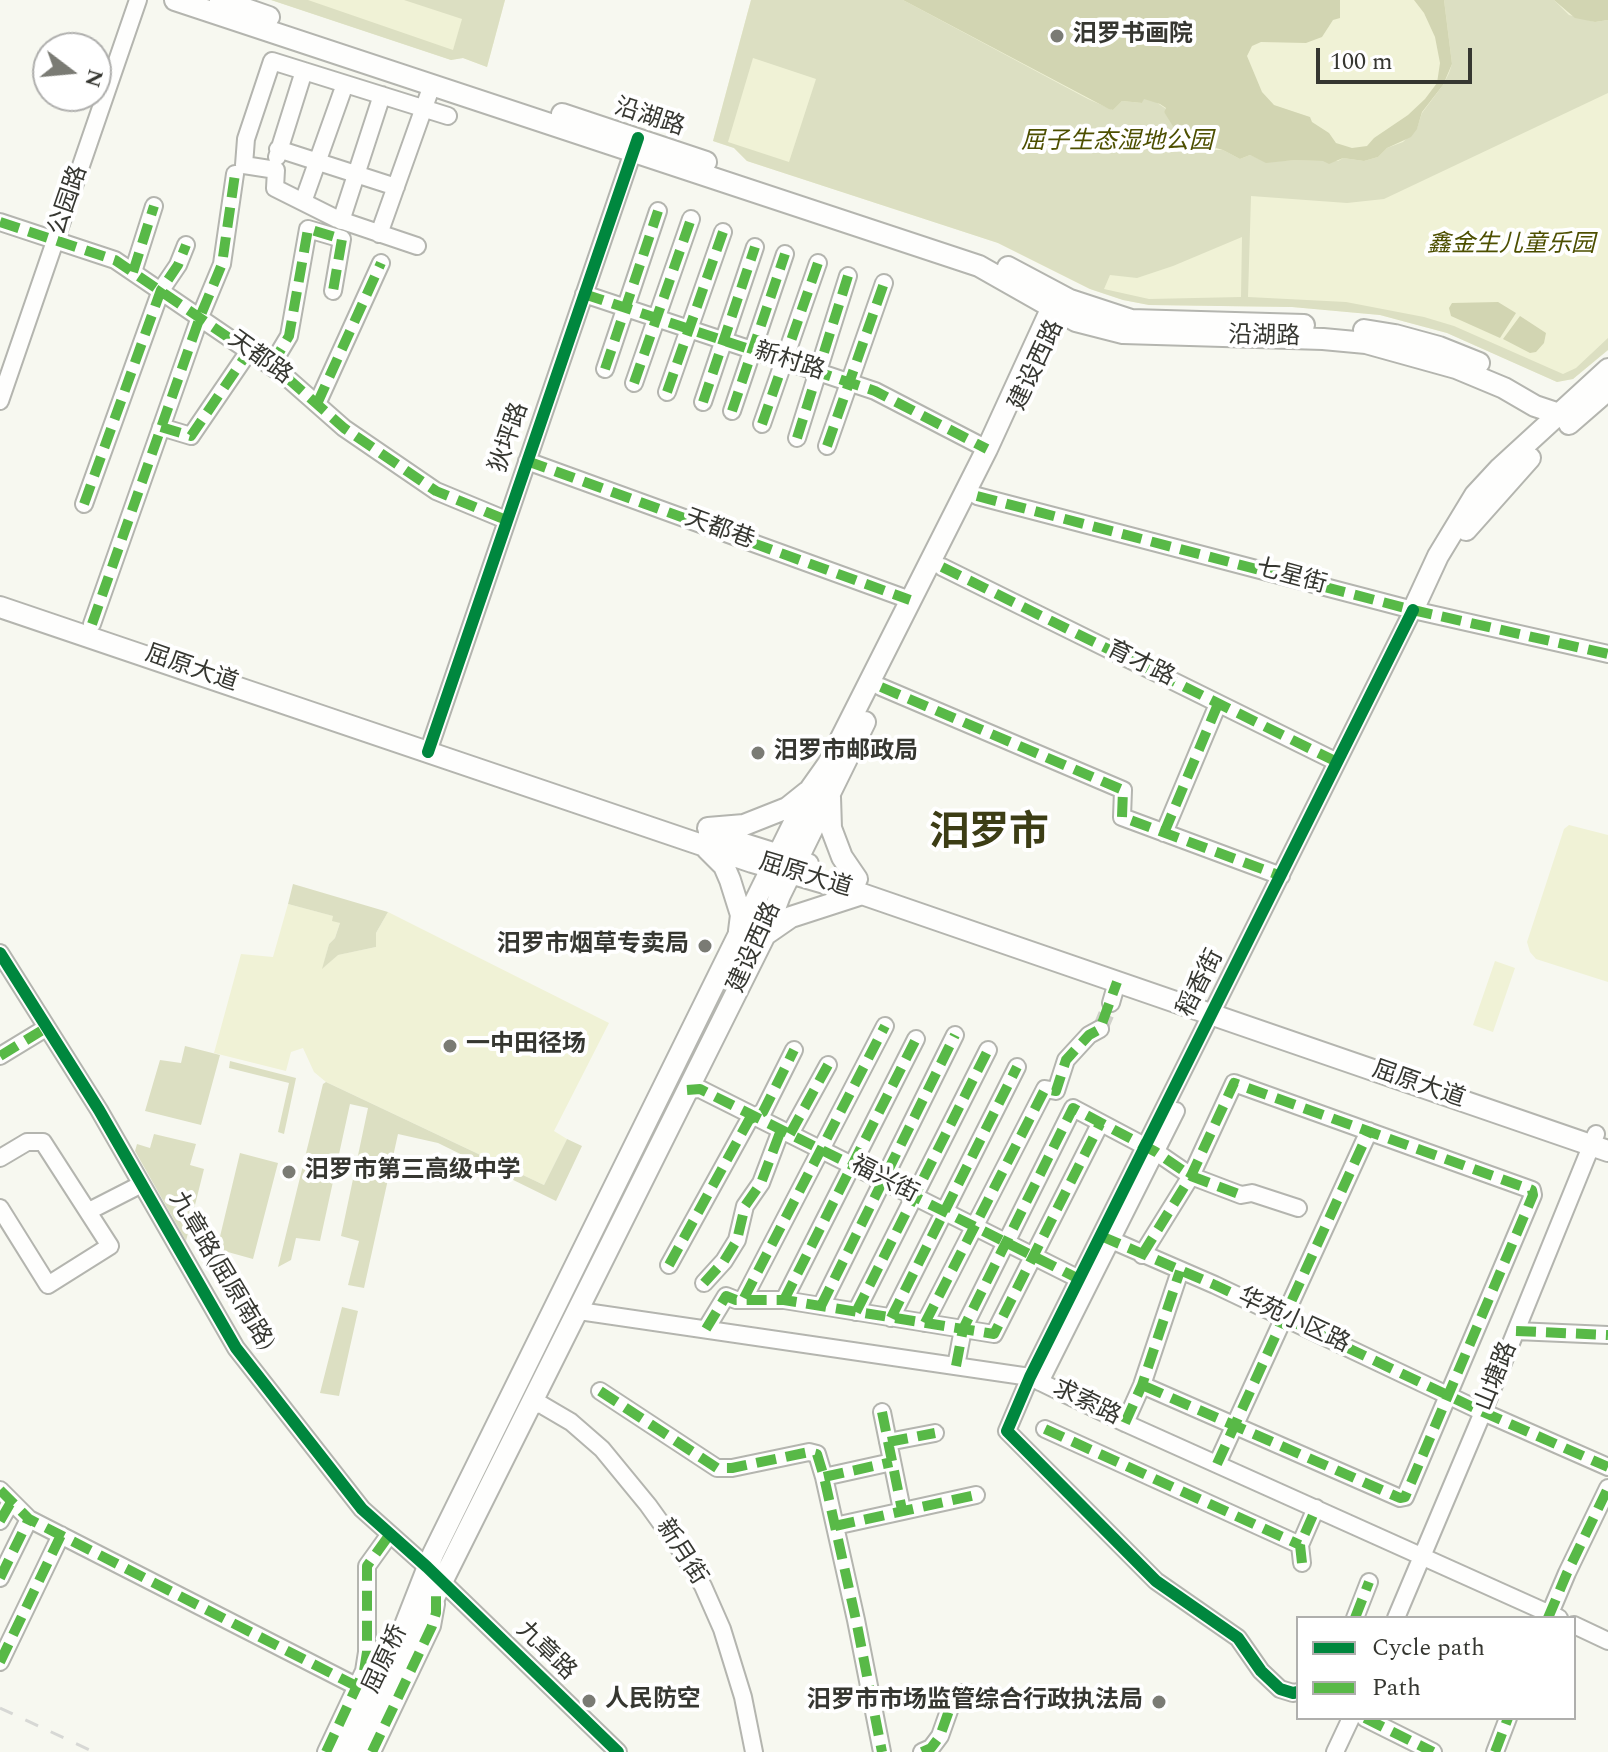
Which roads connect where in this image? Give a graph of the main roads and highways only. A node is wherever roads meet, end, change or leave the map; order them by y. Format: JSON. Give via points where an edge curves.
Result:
{"nodes":[{"id":1,"x":175,"y":0,"type":"edge"},
{"id":2,"x":220,"y":0,"type":"edge"},
{"id":3,"x":636,"y":145,"type":"junction"},
{"id":4,"x":1060,"y":304,"type":"junction"},
{"id":5,"x":1127,"y":326,"type":"junction"},
{"id":6,"x":1608,"y":369,"type":"edge"},
{"id":7,"x":1608,"y":390,"type":"edge"},
{"id":8,"x":1535,"y":406,"type":"junction"},
{"id":9,"x":1569,"y":411,"type":"junction"},
{"id":10,"x":1530,"y":440,"type":"junction"},
{"id":11,"x":0,"y":594,"type":"edge"},
{"id":12,"x":0,"y":607,"type":"edge"},
{"id":13,"x":430,"y":746,"type":"junction"},
{"id":14,"x":821,"y":792,"type":"junction"},
{"id":15,"x":699,"y":837,"type":"junction"},
{"id":16,"x":785,"y":864,"type":"junction"},
{"id":17,"x":859,"y":887,"type":"junction"},
{"id":18,"x":765,"y":935,"type":"junction"},
{"id":19,"x":738,"y":939,"type":"junction"},
{"id":20,"x":1219,"y":1010,"type":"junction"},
{"id":21,"x":1602,"y":1142,"type":"edge"},
{"id":22,"x":432,"y":1580,"type":"junction"},
{"id":23,"x":411,"y":1630,"type":"junction"},
{"id":24,"x":343,"y":1752,"type":"edge"},
{"id":25,"x":360,"y":1752,"type":"edge"}],
"edges":[{"from":1,"to":3,"type":"main road","name":"沿湖路"},
{"from":2,"to":3,"type":"main road","name":"沿湖路"},
{"from":3,"to":4,"type":"main road","name":"沿湖路","via":[[979,266]]},
{"from":4,"to":5,"type":"main road","name":"沿湖路"},
{"from":4,"to":14,"type":"main road","name":"建设西路","via":[[977,496],[881,687]]},
{"from":4,"to":14,"type":"main road","name":"建设西路","via":[[828,764]]},
{"from":5,"to":8,"type":"main road","name":"沿湖路","via":[[1366,343],[1456,368]]},
{"from":5,"to":9,"type":"main road","name":"沿湖路","via":[[1307,325],[1395,335],[1464,356]]},
{"from":6,"to":9,"type":"main road"},
{"from":7,"to":9,"type":"main road"},
{"from":8,"to":9,"type":"main road","name":"沿湖路"},
{"from":8,"to":10,"type":"main road","via":[[1537,421]]},
{"from":9,"to":10,"type":"main road"},
{"from":9,"to":10,"type":"main road","via":[[1455,543],[1417,611],[1438,556],[1475,495]]},
{"from":11,"to":13,"type":"main road","name":"屈原大道"},
{"from":12,"to":13,"type":"main road","name":"屈原大道"},
{"from":13,"to":15,"type":"main road","name":"屈原大道"},
{"from":14,"to":15,"type":"main road","via":[[744,825]]},
{"from":14,"to":16,"type":"main road","name":"建设西路"},
{"from":14,"to":17,"type":"main road","via":[[842,857]]},
{"from":15,"to":16,"type":"main road","name":"屈原大道"},
{"from":15,"to":19,"type":"main road","via":[[730,880],[741,915]]},
{"from":16,"to":17,"type":"main road","name":"屈原大道"},
{"from":16,"to":18,"type":"main road","name":"建设西路"},
{"from":16,"to":19,"type":"main road","name":"建设西路"},
{"from":17,"to":18,"type":"main road","via":[[791,917]]},
{"from":17,"to":20,"type":"main road","name":"屈原大道"},
{"from":17,"to":20,"type":"main road","name":"屈原大道","via":[[1117,982]]},
{"from":18,"to":22,"type":"main road","name":"建设西路","via":[[533,1404]]},
{"from":19,"to":22,"type":"main road","name":"建设西路"},
{"from":20,"to":21,"type":"main road","name":"屈原大道"},
{"from":22,"to":23,"type":"main road","name":"屈原桥"},
{"from":23,"to":24,"type":"main road","name":"屈原桥"},
{"from":23,"to":25,"type":"main road","name":"屈原桥"}]}
